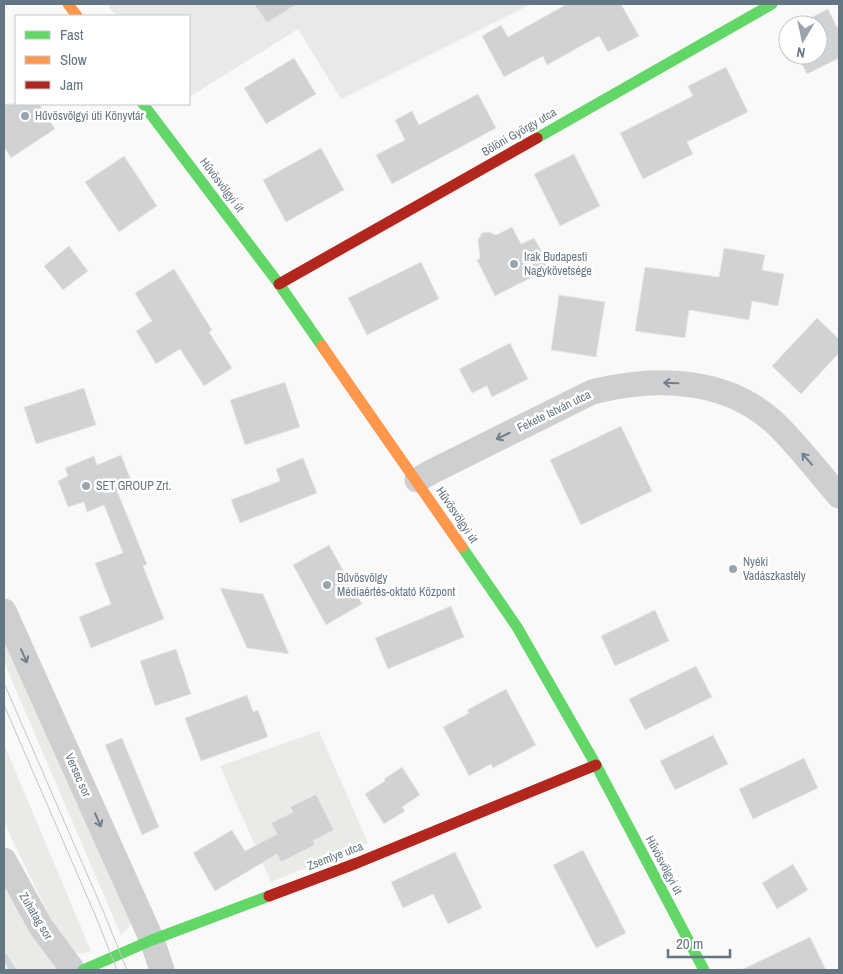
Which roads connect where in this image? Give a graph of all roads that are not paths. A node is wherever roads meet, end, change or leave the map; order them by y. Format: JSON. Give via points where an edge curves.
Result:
{"nodes":[{"id":1,"x":68,"y":4,"type":"edge"},
{"id":2,"x":772,"y":4,"type":"edge"},
{"id":3,"x":76,"y":15,"type":"edge"},
{"id":4,"x":144,"y":105,"type":"edge"},
{"id":5,"x":279,"y":284,"type":"junction"},
{"id":6,"x":417,"y":480,"type":"junction"},
{"id":7,"x":839,"y":496,"type":"edge"},
{"id":8,"x":4,"y":611,"type":"edge"},
{"id":9,"x":596,"y":765,"type":"junction"},
{"id":10,"x":4,"y":860,"type":"edge"},
{"id":11,"x":152,"y":940,"type":"junction"},
{"id":12,"x":73,"y":970,"type":"edge"},
{"id":13,"x":83,"y":970,"type":"edge"},
{"id":14,"x":162,"y":970,"type":"edge"},
{"id":15,"x":704,"y":970,"type":"edge"}],
"edges":[{"from":1,"to":3,"type":"street"},
{"from":2,"to":5,"type":"street","name":"Bölöni György utca"},
{"from":4,"to":5,"type":"street","name":"Hűvösvölgyi út"},
{"from":5,"to":6,"type":"street","name":"Hűvösvölgyi út"},
{"from":7,"to":6,"type":"street","name":"Fekete István utca","one_way":true,"via":[[778,426],[756,408],[733,395],[683,383],[650,382],[592,392]]},
{"from":6,"to":9,"type":"street","name":"Hűvösvölgyi út","via":[[517,627]]},
{"from":8,"to":11,"type":"street","name":"Versec sor","one_way":true},
{"from":9,"to":11,"type":"street","name":"Zsemlye utca","via":[[357,863]]},
{"from":9,"to":15,"type":"street","name":"Hűvösvölgyi út"},
{"from":10,"to":12,"type":"street","name":"Zuhatag sor","via":[[41,927]]},
{"from":11,"to":13,"type":"street","name":"Zsemlye utca"},
{"from":11,"to":14,"type":"street","name":"Versec sor"}]}
